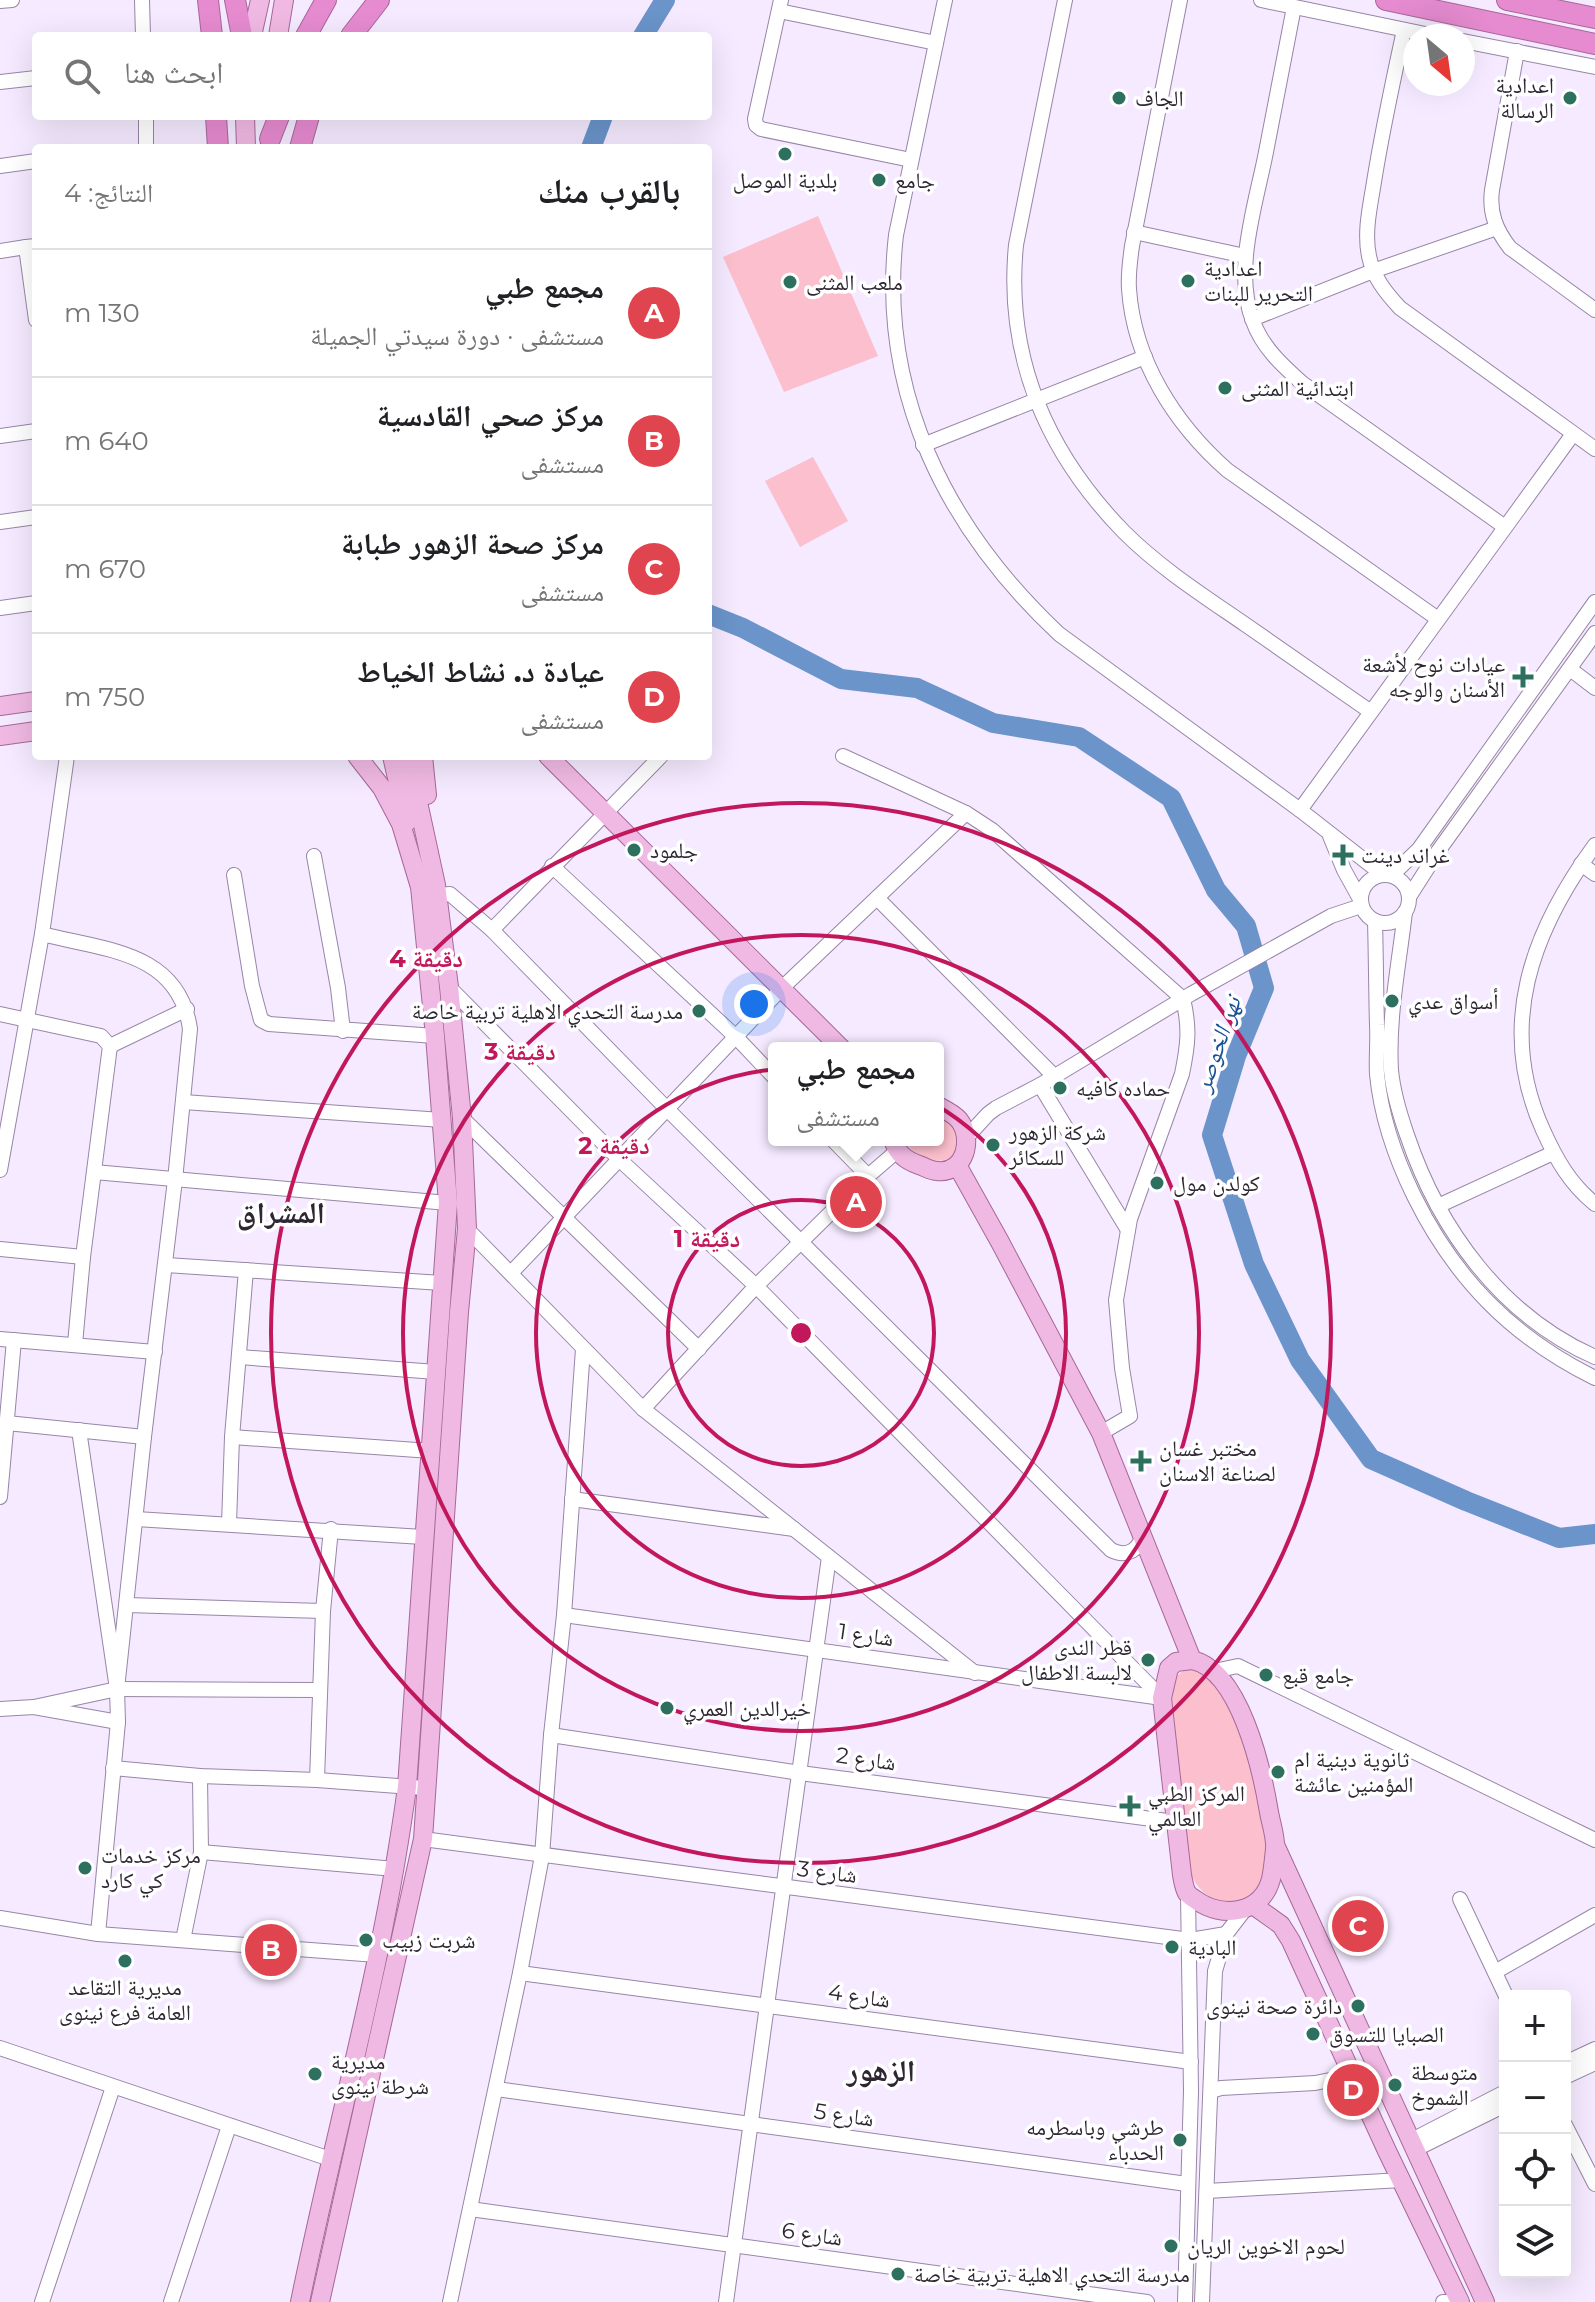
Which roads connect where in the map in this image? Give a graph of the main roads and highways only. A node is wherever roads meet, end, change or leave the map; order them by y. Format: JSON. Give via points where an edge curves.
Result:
{"nodes":[{"id":1,"x":208,"y":0,"type":"edge"},
{"id":2,"x":235,"y":0,"type":"edge"},
{"id":3,"x":260,"y":0,"type":"edge"},
{"id":4,"x":284,"y":0,"type":"edge"},
{"id":5,"x":379,"y":0,"type":"edge"},
{"id":6,"x":1386,"y":0,"type":"edge"},
{"id":7,"x":1507,"y":0,"type":"edge"},
{"id":8,"x":321,"y":8,"type":"edge"},
{"id":9,"x":1595,"y":18,"type":"edge"},
{"id":10,"x":212,"y":32,"type":"edge"},
{"id":11,"x":241,"y":32,"type":"edge"},
{"id":12,"x":253,"y":32,"type":"edge"},
{"id":13,"x":279,"y":32,"type":"edge"},
{"id":14,"x":308,"y":32,"type":"edge"},
{"id":15,"x":354,"y":32,"type":"edge"},
{"id":16,"x":1595,"y":44,"type":"edge"},
{"id":17,"x":216,"y":120,"type":"edge"},
{"id":18,"x":245,"y":120,"type":"edge"},
{"id":19,"x":271,"y":120,"type":"edge"},
{"id":20,"x":278,"y":120,"type":"edge"},
{"id":21,"x":308,"y":120,"type":"edge"},
{"id":22,"x":270,"y":143,"type":"edge"},
{"id":23,"x":218,"y":144,"type":"edge"},
{"id":24,"x":246,"y":144,"type":"edge"},
{"id":25,"x":301,"y":144,"type":"edge"},
{"id":26,"x":32,"y":702,"type":"edge"},
{"id":27,"x":0,"y":706,"type":"edge"},
{"id":28,"x":32,"y":732,"type":"edge"},
{"id":29,"x":0,"y":736,"type":"edge"},
{"id":30,"x":365,"y":760,"type":"edge"},
{"id":31,"x":394,"y":760,"type":"edge"},
{"id":32,"x":408,"y":760,"type":"edge"},
{"id":33,"x":423,"y":760,"type":"edge"},
{"id":34,"x":552,"y":760,"type":"edge"},
{"id":35,"x":406,"y":780,"type":"junction"},
{"id":36,"x":431,"y":889,"type":"junction"},
{"id":37,"x":835,"y":1042,"type":"edge"},
{"id":38,"x":944,"y":1109,"type":"edge"},
{"id":39,"x":895,"y":1146,"type":"edge"},
{"id":40,"x":957,"y":1165,"type":"junction"},
{"id":41,"x":1192,"y":1660,"type":"junction"},
{"id":42,"x":416,"y":1788,"type":"junction"},
{"id":43,"x":1275,"y":1846,"type":"junction"},
{"id":44,"x":1250,"y":1906,"type":"junction"},
{"id":45,"x":300,"y":2302,"type":"edge"},
{"id":46,"x":320,"y":2302,"type":"edge"},
{"id":47,"x":1460,"y":2302,"type":"edge"},
{"id":48,"x":1485,"y":2302,"type":"edge"}],
"edges":[{"from":1,"to":10,"type":"highway"},
{"from":2,"to":11,"type":"highway"},
{"from":3,"to":12,"type":"main road"},
{"from":4,"to":13,"type":"main road"},
{"from":5,"to":15,"type":"highway"},
{"from":6,"to":16,"type":"highway"},
{"from":7,"to":9,"type":"highway"},
{"from":8,"to":14,"type":"highway"},
{"from":17,"to":23,"type":"highway"},
{"from":18,"to":24,"type":"main road"},
{"from":19,"to":22,"type":"main road"},
{"from":20,"to":22,"type":"highway"},
{"from":21,"to":25,"type":"highway"},
{"from":26,"to":27,"type":"main road"},
{"from":28,"to":29,"type":"main road"},
{"from":30,"to":36,"type":"main road"},
{"from":31,"to":35,"type":"main road"},
{"from":32,"to":35,"type":"main road"},
{"from":33,"to":36,"type":"main road"},
{"from":34,"to":37,"type":"main road"},
{"from":35,"to":36,"type":"main road"},
{"from":36,"to":42,"type":"main road","via":[[448,1203],[423,1537]]},
{"from":36,"to":42,"type":"main road","via":[[449,987],[467,1229]]},
{"from":38,"to":40,"type":"main road","via":[[960,1121],[966,1138]]},
{"from":39,"to":40,"type":"main road","via":[[909,1161],[934,1171]]},
{"from":40,"to":41,"type":"main road","via":[[1101,1433]]},
{"from":41,"to":43,"type":"main road","via":[[1214,1671],[1246,1721]]},
{"from":41,"to":44,"type":"main road","via":[[1169,1668],[1162,1698],[1182,1875],[1188,1894],[1205,1907],[1221,1912]]},
{"from":42,"to":45,"type":"main road"},
{"from":42,"to":46,"type":"main road","via":[[423,1839]]},
{"from":43,"to":44,"type":"main road","via":[[1271,1880]]},
{"from":43,"to":48,"type":"main road"},
{"from":44,"to":47,"type":"main road","via":[[1281,1925],[1291,1941]]}]}
